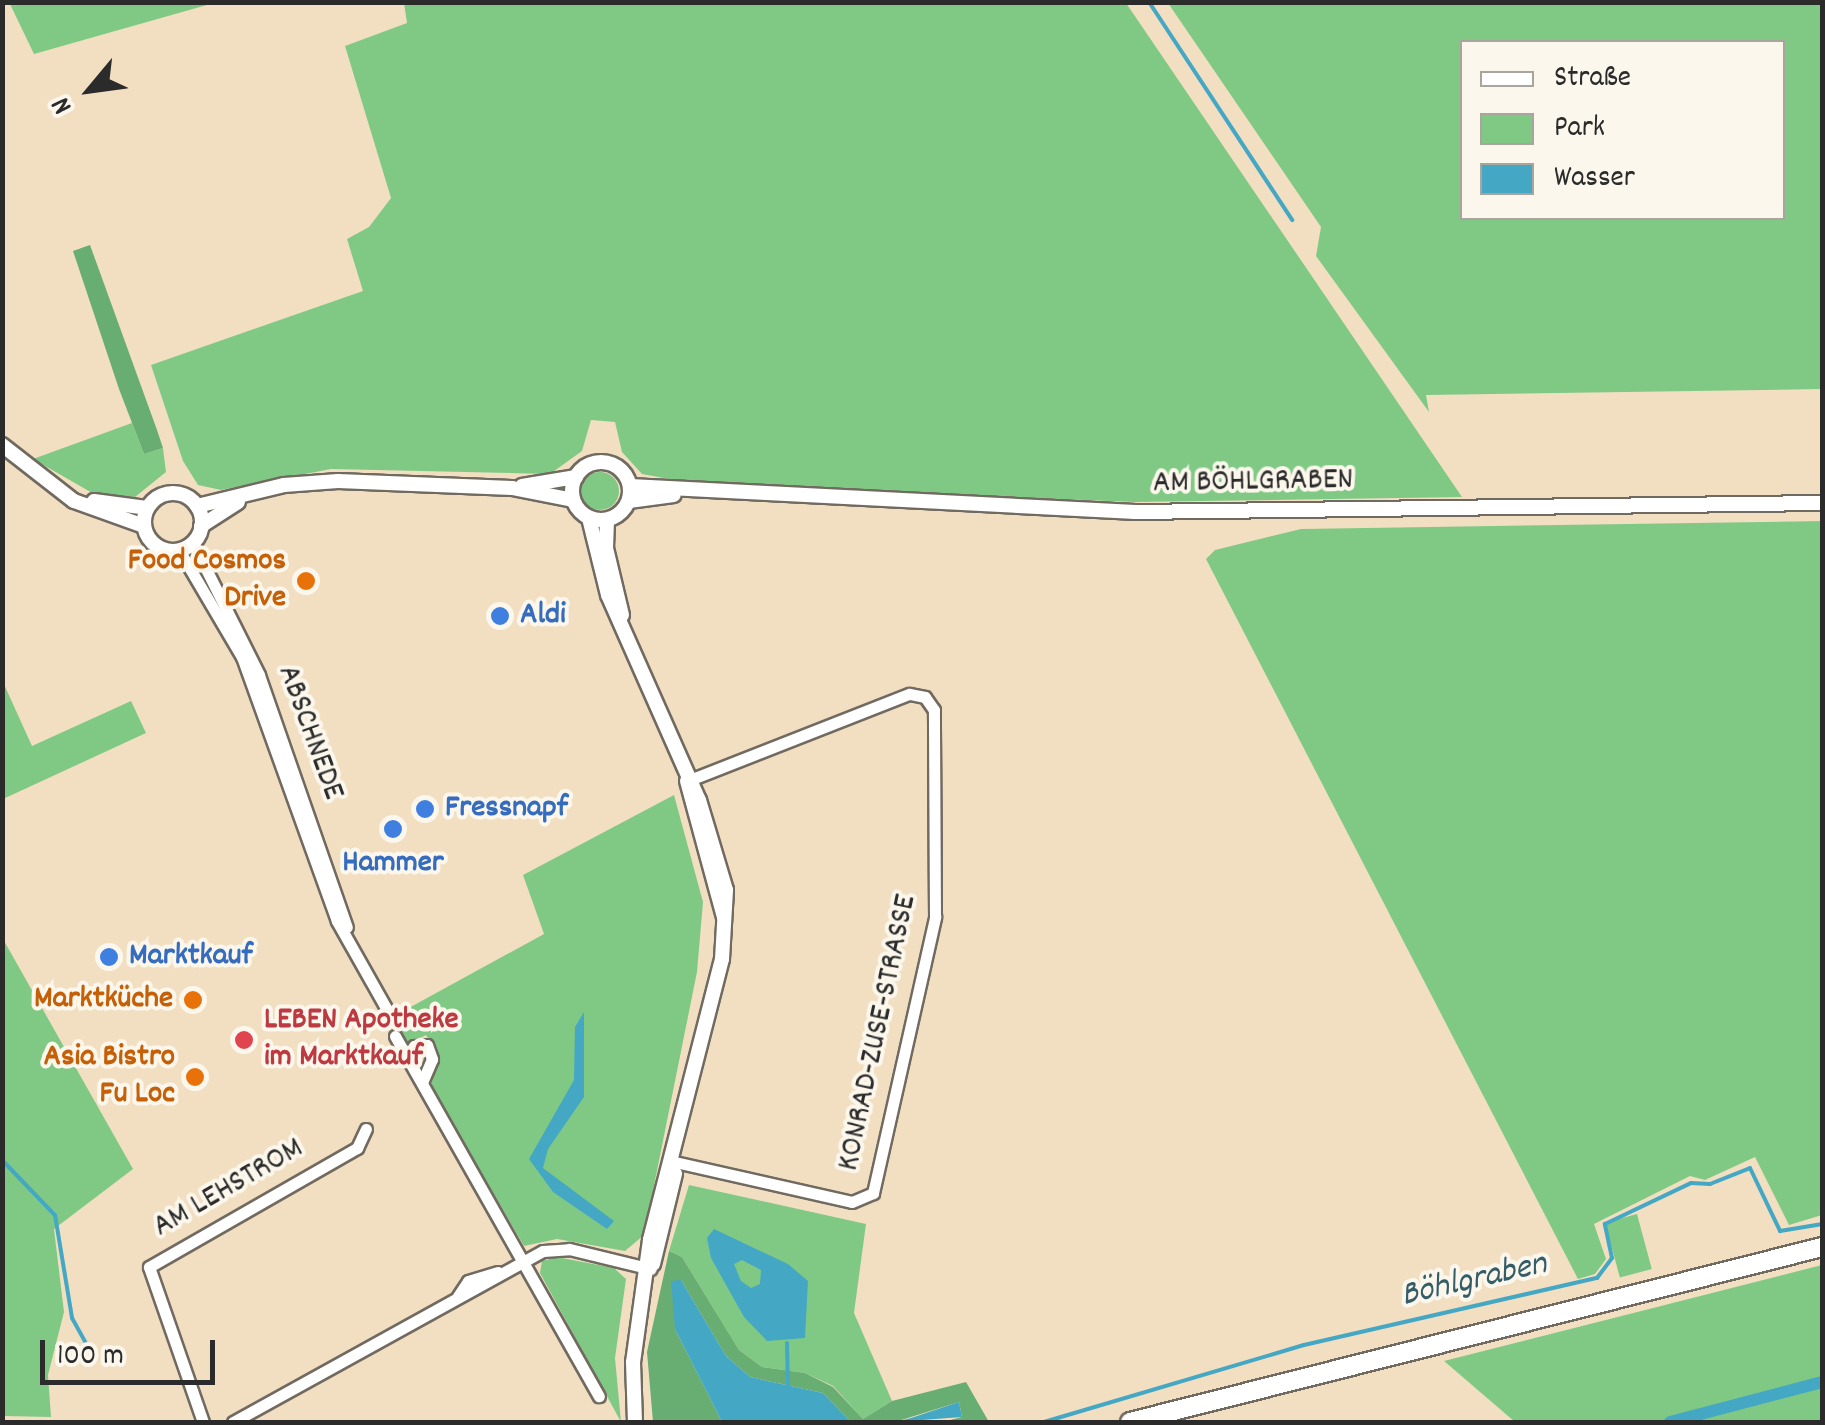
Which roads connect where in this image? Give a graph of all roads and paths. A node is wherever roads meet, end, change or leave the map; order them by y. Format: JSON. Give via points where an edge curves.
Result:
{"nodes":[{"id":1,"x":2,"y":445,"type":"edge"},
{"id":2,"x":576,"y":477,"type":"junction"},
{"id":3,"x":512,"y":488,"type":"junction"},
{"id":4,"x":256,"y":492,"type":"junction"},
{"id":5,"x":630,"y":493,"type":"junction"},
{"id":6,"x":64,"y":494,"type":"junction"},
{"id":7,"x":573,"y":500,"type":"junction"},
{"id":8,"x":1822,"y":503,"type":"edge"},
{"id":9,"x":197,"y":506,"type":"junction"},
{"id":10,"x":147,"y":508,"type":"junction"},
{"id":11,"x":589,"y":518,"type":"junction"},
{"id":12,"x":606,"y":520,"type":"junction"},
{"id":13,"x":144,"y":526,"type":"junction"},
{"id":14,"x":202,"y":526,"type":"junction"},
{"id":15,"x":186,"y":546,"type":"junction"},
{"id":16,"x":622,"y":621,"type":"junction"},
{"id":17,"x":686,"y":780,"type":"junction"},
{"id":18,"x":391,"y":1017,"type":"dead end"},
{"id":19,"x":395,"y":1036,"type":"dead end"},
{"id":20,"x":412,"y":1062,"type":"junction"},
{"id":21,"x":422,"y":1082,"type":"junction"},
{"id":22,"x":366,"y":1129,"type":"dead end"},
{"id":23,"x":675,"y":1162,"type":"junction"},
{"id":24,"x":1822,"y":1247,"type":"edge"},
{"id":25,"x":525,"y":1258,"type":"junction"},
{"id":26,"x":651,"y":1269,"type":"junction"},
{"id":27,"x":599,"y":1396,"type":"dead end"},
{"id":28,"x":202,"y":1422,"type":"edge"},
{"id":29,"x":233,"y":1422,"type":"edge"},
{"id":30,"x":635,"y":1422,"type":"edge"},
{"id":31,"x":1130,"y":1422,"type":"edge"}],
"edges":[{"from":1,"to":6,"type":"street"},
{"from":2,"to":3,"type":"street"},
{"from":2,"to":5,"type":"street","via":[[604,462],[623,472]]},
{"from":2,"to":7,"type":"street"},
{"from":3,"to":4,"type":"street","via":[[338,481]]},
{"from":3,"to":7,"type":"street"},
{"from":4,"to":9,"type":"street"},
{"from":4,"to":14,"type":"street"},
{"from":5,"to":8,"type":"street","name":"AM BÖHLGRABEN","via":[[1135,512]]},
{"from":5,"to":12,"type":"street"},
{"from":6,"to":10,"type":"street"},
{"from":6,"to":13,"type":"street"},
{"from":7,"to":11,"type":"street"},
{"from":9,"to":10,"type":"street","via":[[168,493]]},
{"from":9,"to":14,"type":"street"},
{"from":10,"to":13,"type":"street"},
{"from":11,"to":12,"type":"street"},
{"from":11,"to":16,"type":"street","via":[[602,576]]},
{"from":12,"to":16,"type":"street"},
{"from":13,"to":15,"type":"street","via":[[153,542]]},
{"from":14,"to":15,"type":"street"},
{"from":15,"to":18,"type":"street","name":"ABSCHNEDE","via":[[242,657],[313,860]]},
{"from":16,"to":17,"type":"street"},
{"from":17,"to":23,"type":"street","via":[[724,918],[722,959]]},
{"from":17,"to":23,"type":"street","name":"KONRAD-ZUSE-STRASSE","via":[[909,694],[925,697],[934,708],[940,840],[934,924],[873,1193],[852,1202]]},
{"from":19,"to":20,"type":"street"},
{"from":20,"to":21,"type":"street"},
{"from":20,"to":21,"type":"street","via":[[414,1046],[426,1044],[432,1060]]},
{"from":21,"to":25,"type":"street"},
{"from":22,"to":28,"type":"street","name":"AM LEHSTROM","via":[[356,1148],[149,1267]]},
{"from":23,"to":26,"type":"street","via":[[650,1240]]},
{"from":24,"to":31,"type":"main road"},
{"from":25,"to":26,"type":"street","via":[[569,1249]]},
{"from":25,"to":27,"type":"street"},
{"from":25,"to":29,"type":"street","via":[[483,1273],[458,1296]]},
{"from":26,"to":30,"type":"street","via":[[632,1362]]}]}
